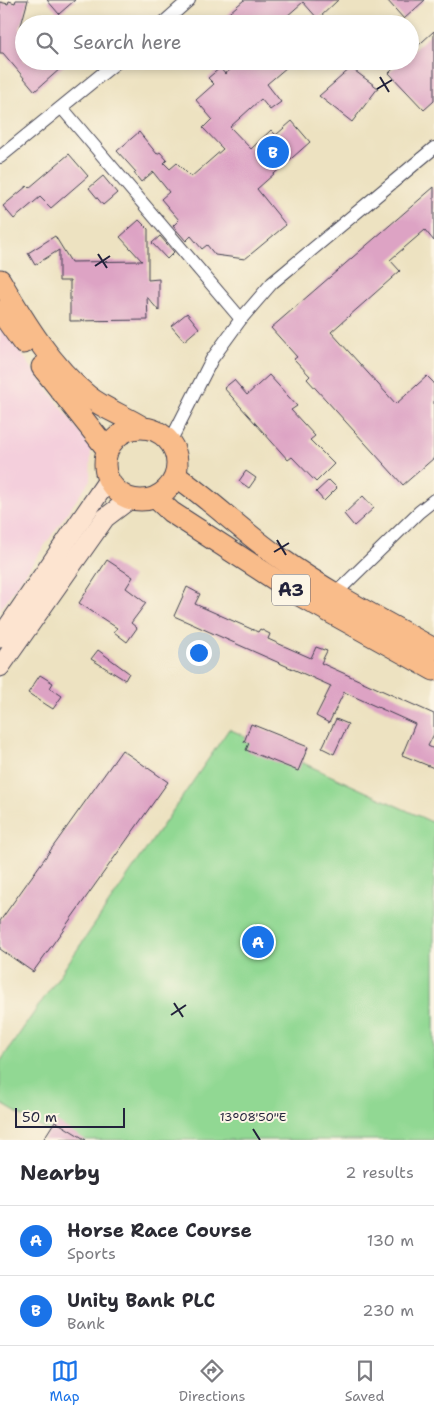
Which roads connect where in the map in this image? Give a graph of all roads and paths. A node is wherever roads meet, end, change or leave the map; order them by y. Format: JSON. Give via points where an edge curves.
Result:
{"nodes":[{"id":1,"x":189,"y":0,"type":"edge"},
{"id":2,"x":172,"y":15,"type":"edge"},
{"id":3,"x":107,"y":70,"type":"edge"},
{"id":4,"x":62,"y":108,"type":"junction"},
{"id":5,"x":434,"y":148,"type":"edge"},
{"id":6,"x":0,"y":157,"type":"edge"},
{"id":7,"x":0,"y":280,"type":"edge"},
{"id":8,"x":0,"y":311,"type":"edge"},
{"id":9,"x":241,"y":319,"type":"junction"},
{"id":10,"x":142,"y":426,"type":"junction"},
{"id":11,"x":170,"y":442,"type":"junction"},
{"id":12,"x":107,"y":450,"type":"junction"},
{"id":13,"x":176,"y":476,"type":"junction"},
{"id":14,"x":108,"y":480,"type":"junction"},
{"id":15,"x":156,"y":498,"type":"junction"},
{"id":16,"x":130,"y":499,"type":"junction"},
{"id":17,"x":434,"y":500,"type":"edge"},
{"id":18,"x":335,"y":594,"type":"junction"},
{"id":19,"x":0,"y":638,"type":"edge"},
{"id":20,"x":434,"y":649,"type":"edge"},
{"id":21,"x":0,"y":667,"type":"edge"},
{"id":22,"x":434,"y":670,"type":"edge"}],
"edges":[{"from":1,"to":2,"type":"street"},
{"from":3,"to":4,"type":"street"},
{"from":4,"to":6,"type":"street"},
{"from":4,"to":9,"type":"street"},
{"from":5,"to":9,"type":"street","via":[[272,283]]},
{"from":7,"to":10,"type":"highway","via":[[19,312],[65,373],[88,396]]},
{"from":8,"to":12,"type":"highway"},
{"from":9,"to":11,"type":"street","via":[[212,359]]},
{"from":10,"to":11,"type":"highway","via":[[162,434]]},
{"from":10,"to":12,"type":"highway","via":[[121,433]]},
{"from":11,"to":13,"type":"highway","via":[[177,462]]},
{"from":12,"to":14,"type":"highway","via":[[104,461]]},
{"from":13,"to":15,"type":"highway","via":[[168,489]]},
{"from":13,"to":18,"type":"highway","number":"A3","via":[[278,557]]},
{"from":14,"to":16,"type":"highway"},
{"from":14,"to":19,"type":"main road"},
{"from":15,"to":16,"type":"highway","via":[[144,501]]},
{"from":15,"to":22,"type":"highway","number":"A3","via":[[171,512],[299,595]]},
{"from":16,"to":21,"type":"main road","via":[[105,518]]},
{"from":17,"to":18,"type":"street"},
{"from":18,"to":20,"type":"highway","number":"A3"}]}
